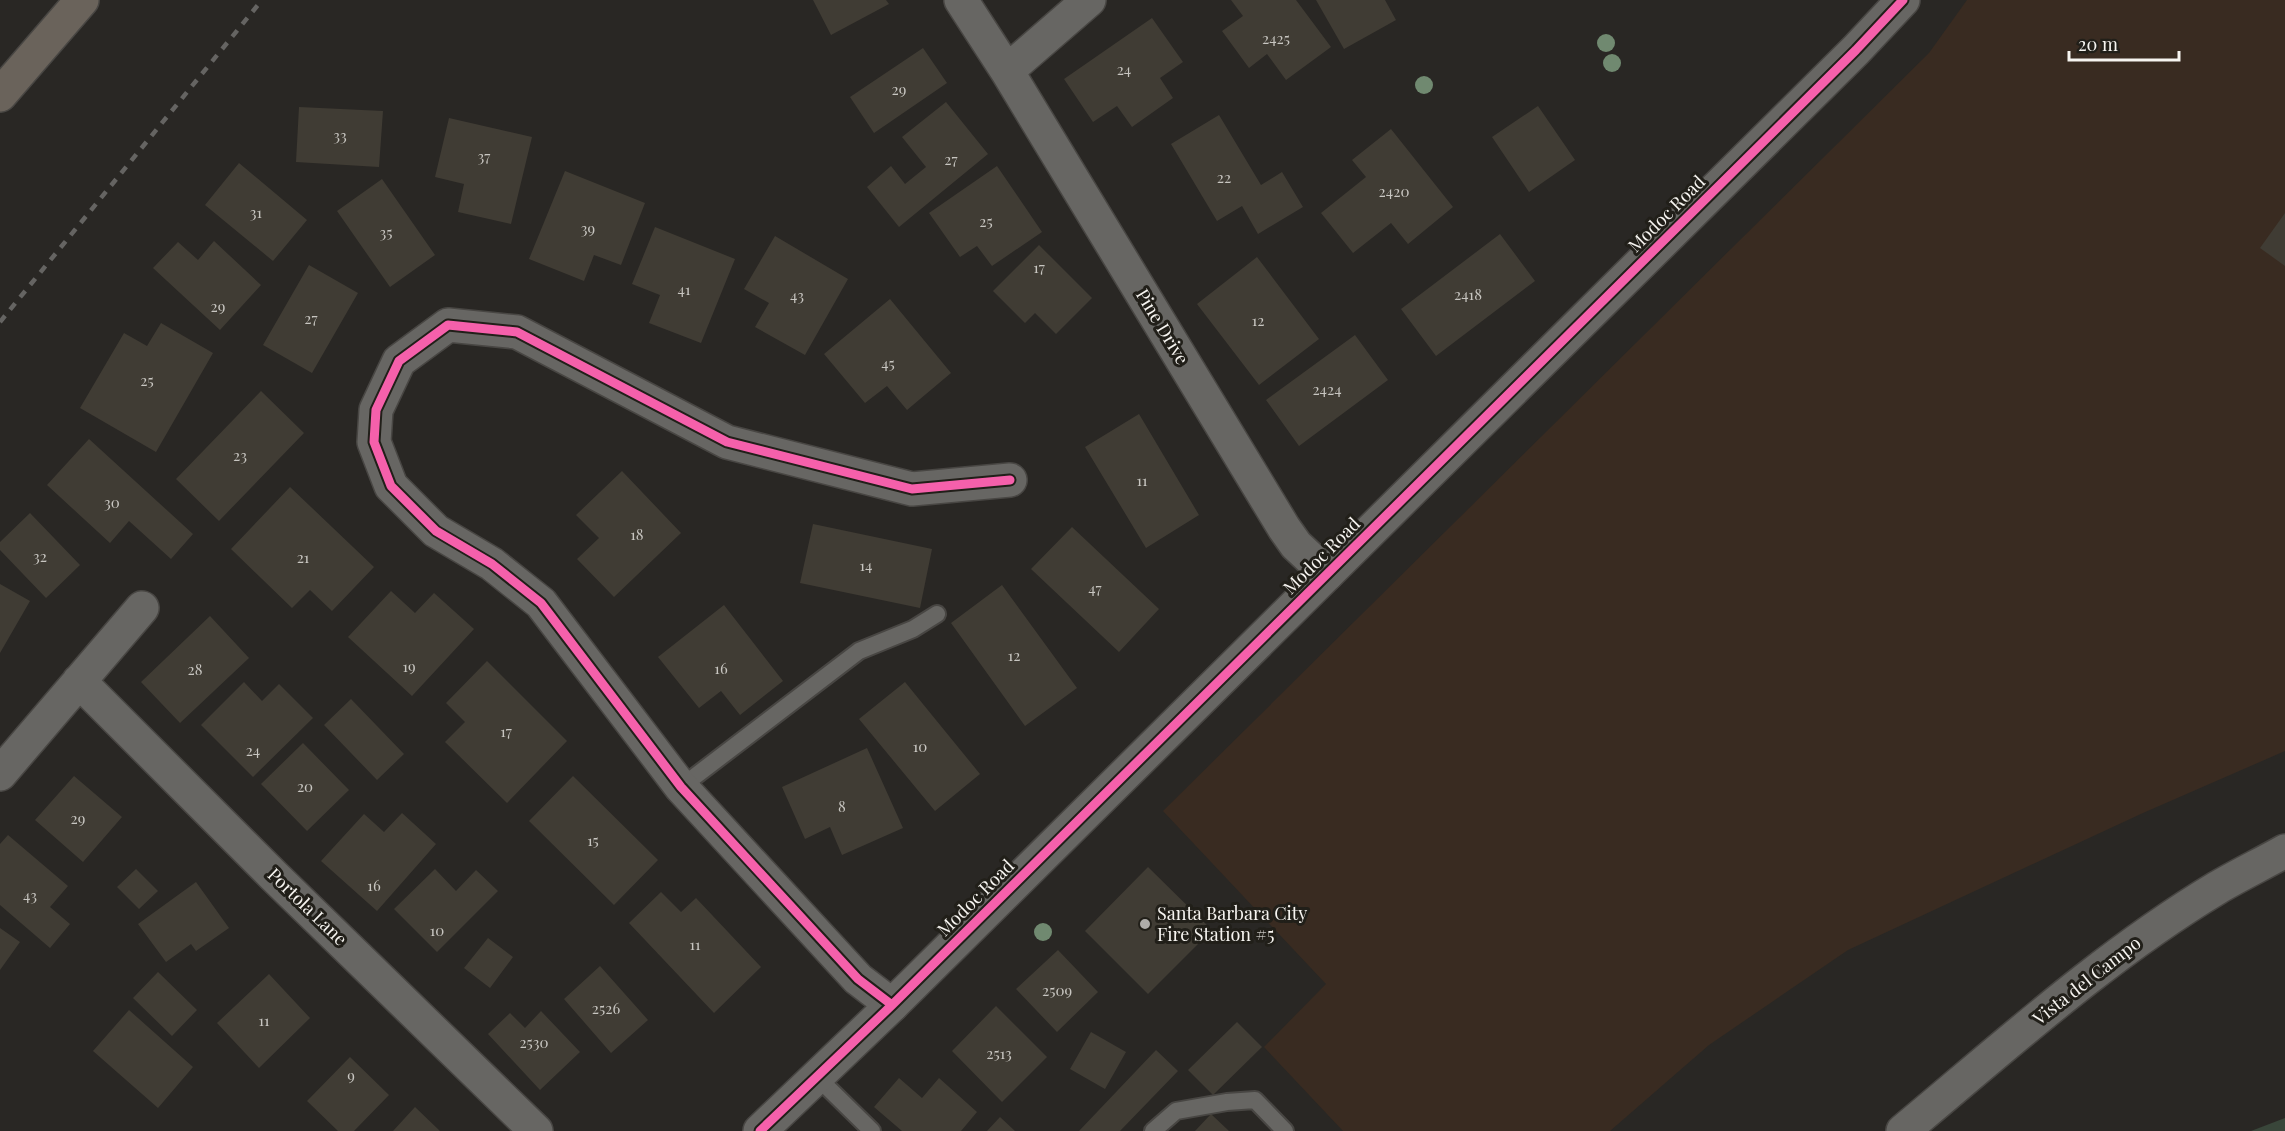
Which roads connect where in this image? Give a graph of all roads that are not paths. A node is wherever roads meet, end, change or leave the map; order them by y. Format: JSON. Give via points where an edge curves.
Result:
{"nodes":[{"id":1,"x":82,"y":0,"type":"edge"},
{"id":2,"x":961,"y":0,"type":"edge"},
{"id":3,"x":1089,"y":0,"type":"edge"},
{"id":4,"x":1903,"y":0,"type":"edge"},
{"id":5,"x":1007,"y":71,"type":"junction"},
{"id":6,"x":0,"y":95,"type":"edge"},
{"id":7,"x":1010,"y":480,"type":"dead end"},
{"id":8,"x":1327,"y":574,"type":"junction"},
{"id":9,"x":142,"y":608,"type":"dead end"},
{"id":10,"x":938,"y":614,"type":"dead end"},
{"id":11,"x":80,"y":681,"type":"junction"},
{"id":12,"x":0,"y":774,"type":"edge"},
{"id":13,"x":681,"y":787,"type":"junction"},
{"id":14,"x":2285,"y":851,"type":"edge"},
{"id":15,"x":892,"y":1005,"type":"junction"},
{"id":16,"x":817,"y":1077,"type":"junction"},
{"id":17,"x":536,"y":1131,"type":"edge"},
{"id":18,"x":760,"y":1131,"type":"edge"},
{"id":19,"x":872,"y":1131,"type":"edge"},
{"id":20,"x":1153,"y":1131,"type":"edge"},
{"id":21,"x":1285,"y":1131,"type":"edge"},
{"id":22,"x":1903,"y":1131,"type":"edge"}],
"edges":[{"from":1,"to":6,"type":"highway"},
{"from":2,"to":5,"type":"street","name":"Pine Drive"},
{"from":3,"to":5,"type":"street"},
{"from":4,"to":8,"type":"street","name":"Modoc Road"},
{"from":5,"to":8,"type":"street","name":"Pine Drive","via":[[1284,528]]},
{"from":7,"to":13,"type":"street","via":[[912,489],[727,442],[517,332],[448,325],[399,362],[376,410],[374,442],[391,486],[436,531],[492,564],[541,603]]},
{"from":8,"to":15,"type":"street","name":"Modoc Road"},
{"from":9,"to":11,"type":"street"},
{"from":10,"to":13,"type":"lane","via":[[859,651]]},
{"from":11,"to":12,"type":"street"},
{"from":11,"to":17,"type":"street","name":"Portola Lane"},
{"from":13,"to":15,"type":"street","via":[[858,979]]},
{"from":14,"to":22,"type":"street","name":"Vista del Campo","via":[[2217,888],[2133,945]]},
{"from":15,"to":16,"type":"street","name":"Modoc Road"},
{"from":16,"to":18,"type":"street","name":"Modoc Road"},
{"from":16,"to":19,"type":"lane"},
{"from":20,"to":21,"type":"lane","via":[[1176,1111],[1255,1100]]}]}
